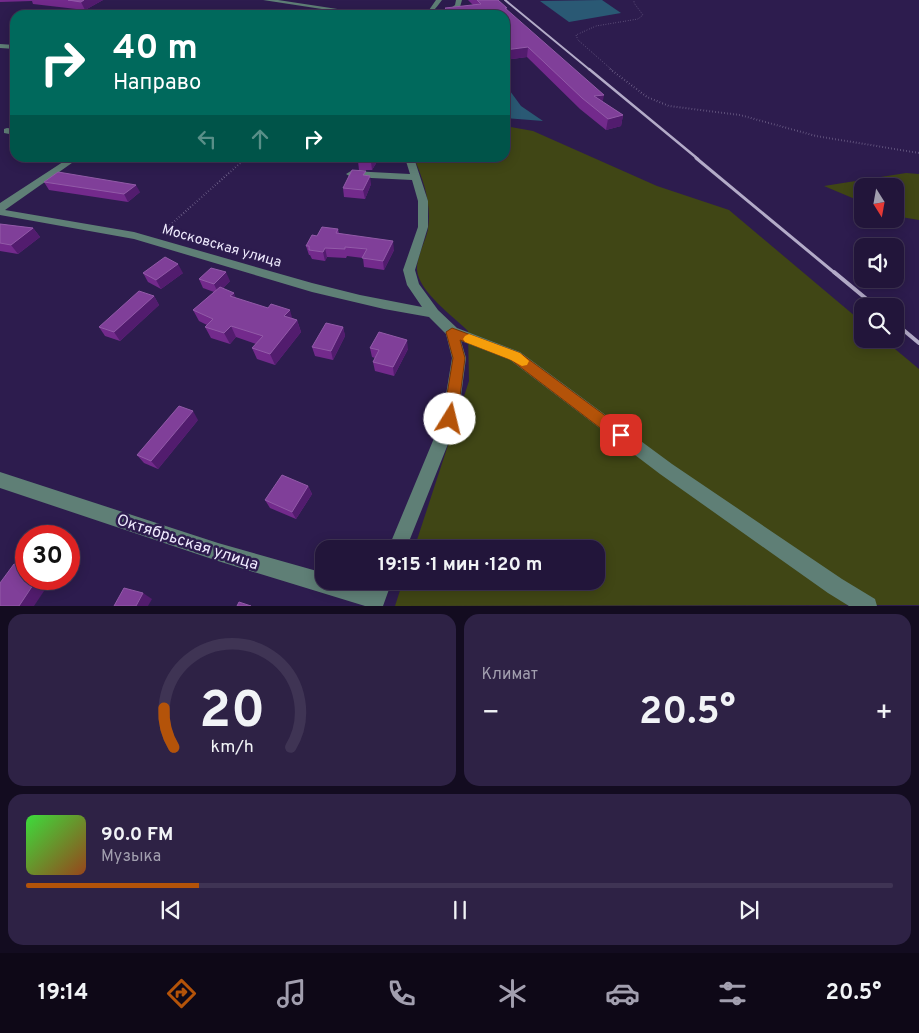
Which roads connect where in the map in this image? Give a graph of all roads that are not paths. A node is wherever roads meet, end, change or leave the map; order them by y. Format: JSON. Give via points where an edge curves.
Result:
{"nodes":[{"id":1,"x":266,"y":0,"type":"edge"},
{"id":2,"x":459,"y":0,"type":"edge"},
{"id":3,"x":338,"y":10,"type":"edge"},
{"id":4,"x":452,"y":10,"type":"edge"},
{"id":5,"x":68,"y":162,"type":"edge"},
{"id":6,"x":411,"y":162,"type":"edge"},
{"id":7,"x":351,"y":174,"type":"edge"},
{"id":8,"x":416,"y":177,"type":"junction"},
{"id":9,"x":0,"y":208,"type":"edge"},
{"id":10,"x":0,"y":212,"type":"edge"},
{"id":11,"x":433,"y":313,"type":"junction"},
{"id":12,"x":452,"y":332,"type":"junction"},
{"id":13,"x":0,"y":480,"type":"edge"},
{"id":14,"x":400,"y":540,"type":"edge"},
{"id":15,"x":378,"y":595,"type":"edge"},
{"id":16,"x":868,"y":606,"type":"edge"}],
"edges":[{"from":1,"to":3,"type":"street"},
{"from":2,"to":4,"type":"street","via":[[458,6]]},
{"from":5,"to":9,"type":"street"},
{"from":6,"to":8,"type":"street"},
{"from":7,"to":8,"type":"street"},
{"from":8,"to":11,"type":"street","via":[[423,201],[423,227],[409,270],[413,285]]},
{"from":10,"to":11,"type":"street","name":"Московская улица","via":[[153,240],[241,268],[402,309]]},
{"from":11,"to":12,"type":"street"},
{"from":12,"to":14,"type":"street","via":[[459,358],[450,419]]},
{"from":12,"to":16,"type":"street","via":[[515,356],[666,469]]},
{"from":13,"to":15,"type":"street","name":"Октябрьская улица","via":[[218,552]]}]}
